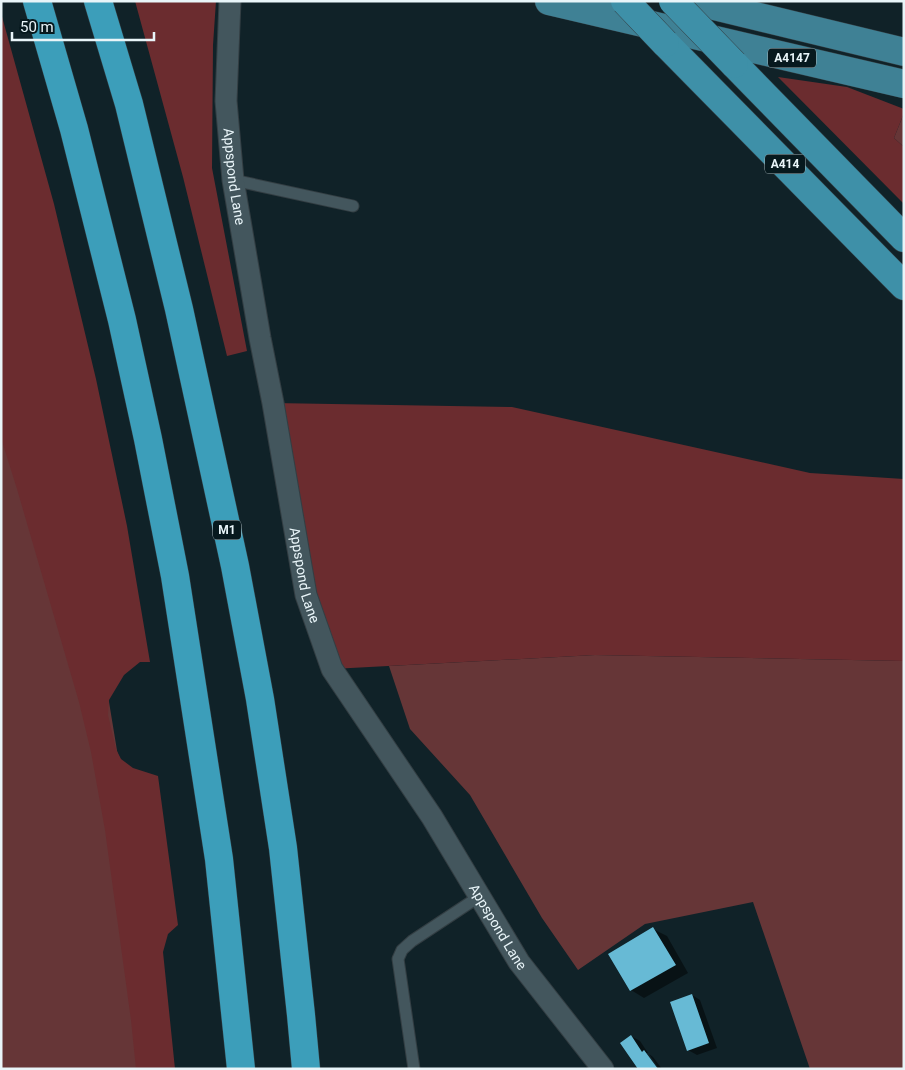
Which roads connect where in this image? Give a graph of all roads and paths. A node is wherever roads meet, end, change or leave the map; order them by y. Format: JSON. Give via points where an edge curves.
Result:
{"nodes":[{"id":1,"x":37,"y":1,"type":"edge"},
{"id":2,"x":98,"y":1,"type":"edge"},
{"id":3,"x":230,"y":1,"type":"edge"},
{"id":4,"x":549,"y":1,"type":"edge"},
{"id":5,"x":625,"y":1,"type":"edge"},
{"id":6,"x":673,"y":1,"type":"edge"},
{"id":7,"x":693,"y":1,"type":"edge"},
{"id":8,"x":904,"y":52,"type":"edge"},
{"id":9,"x":904,"y":84,"type":"edge"},
{"id":10,"x":233,"y":180,"type":"junction"},
{"id":11,"x":353,"y":206,"type":"dead end"},
{"id":12,"x":904,"y":238,"type":"edge"},
{"id":13,"x":904,"y":286,"type":"edge"},
{"id":14,"x":480,"y":896,"type":"junction"},
{"id":15,"x":241,"y":1069,"type":"edge"},
{"id":16,"x":306,"y":1069,"type":"edge"},
{"id":17,"x":414,"y":1069,"type":"edge"},
{"id":18,"x":603,"y":1069,"type":"edge"}],
"edges":[{"from":1,"to":15,"type":"highway","via":[[74,129],[122,320],[175,576],[219,858]]},
{"from":2,"to":16,"type":"highway","number":"M1","via":[[129,104],[180,309],[235,566],[260,700],[282,848]]},
{"from":3,"to":10,"type":"street","name":"Appspond Lane","via":[[226,100]]},
{"from":4,"to":9,"type":"main road","number":"A4147"},
{"from":5,"to":13,"type":"highway","number":"A414","bridge":true},
{"from":6,"to":12,"type":"highway","number":"A414","bridge":true},
{"from":7,"to":8,"type":"main road","number":"A4147"},
{"from":10,"to":11,"type":"lane"},
{"from":10,"to":14,"type":"street","name":"Appspond Lane","via":[[306,594],[328,660]]},
{"from":14,"to":17,"type":"lane","via":[[412,941],[398,959]]},
{"from":14,"to":18,"type":"street","name":"Appspond Lane","via":[[519,962]]}]}
